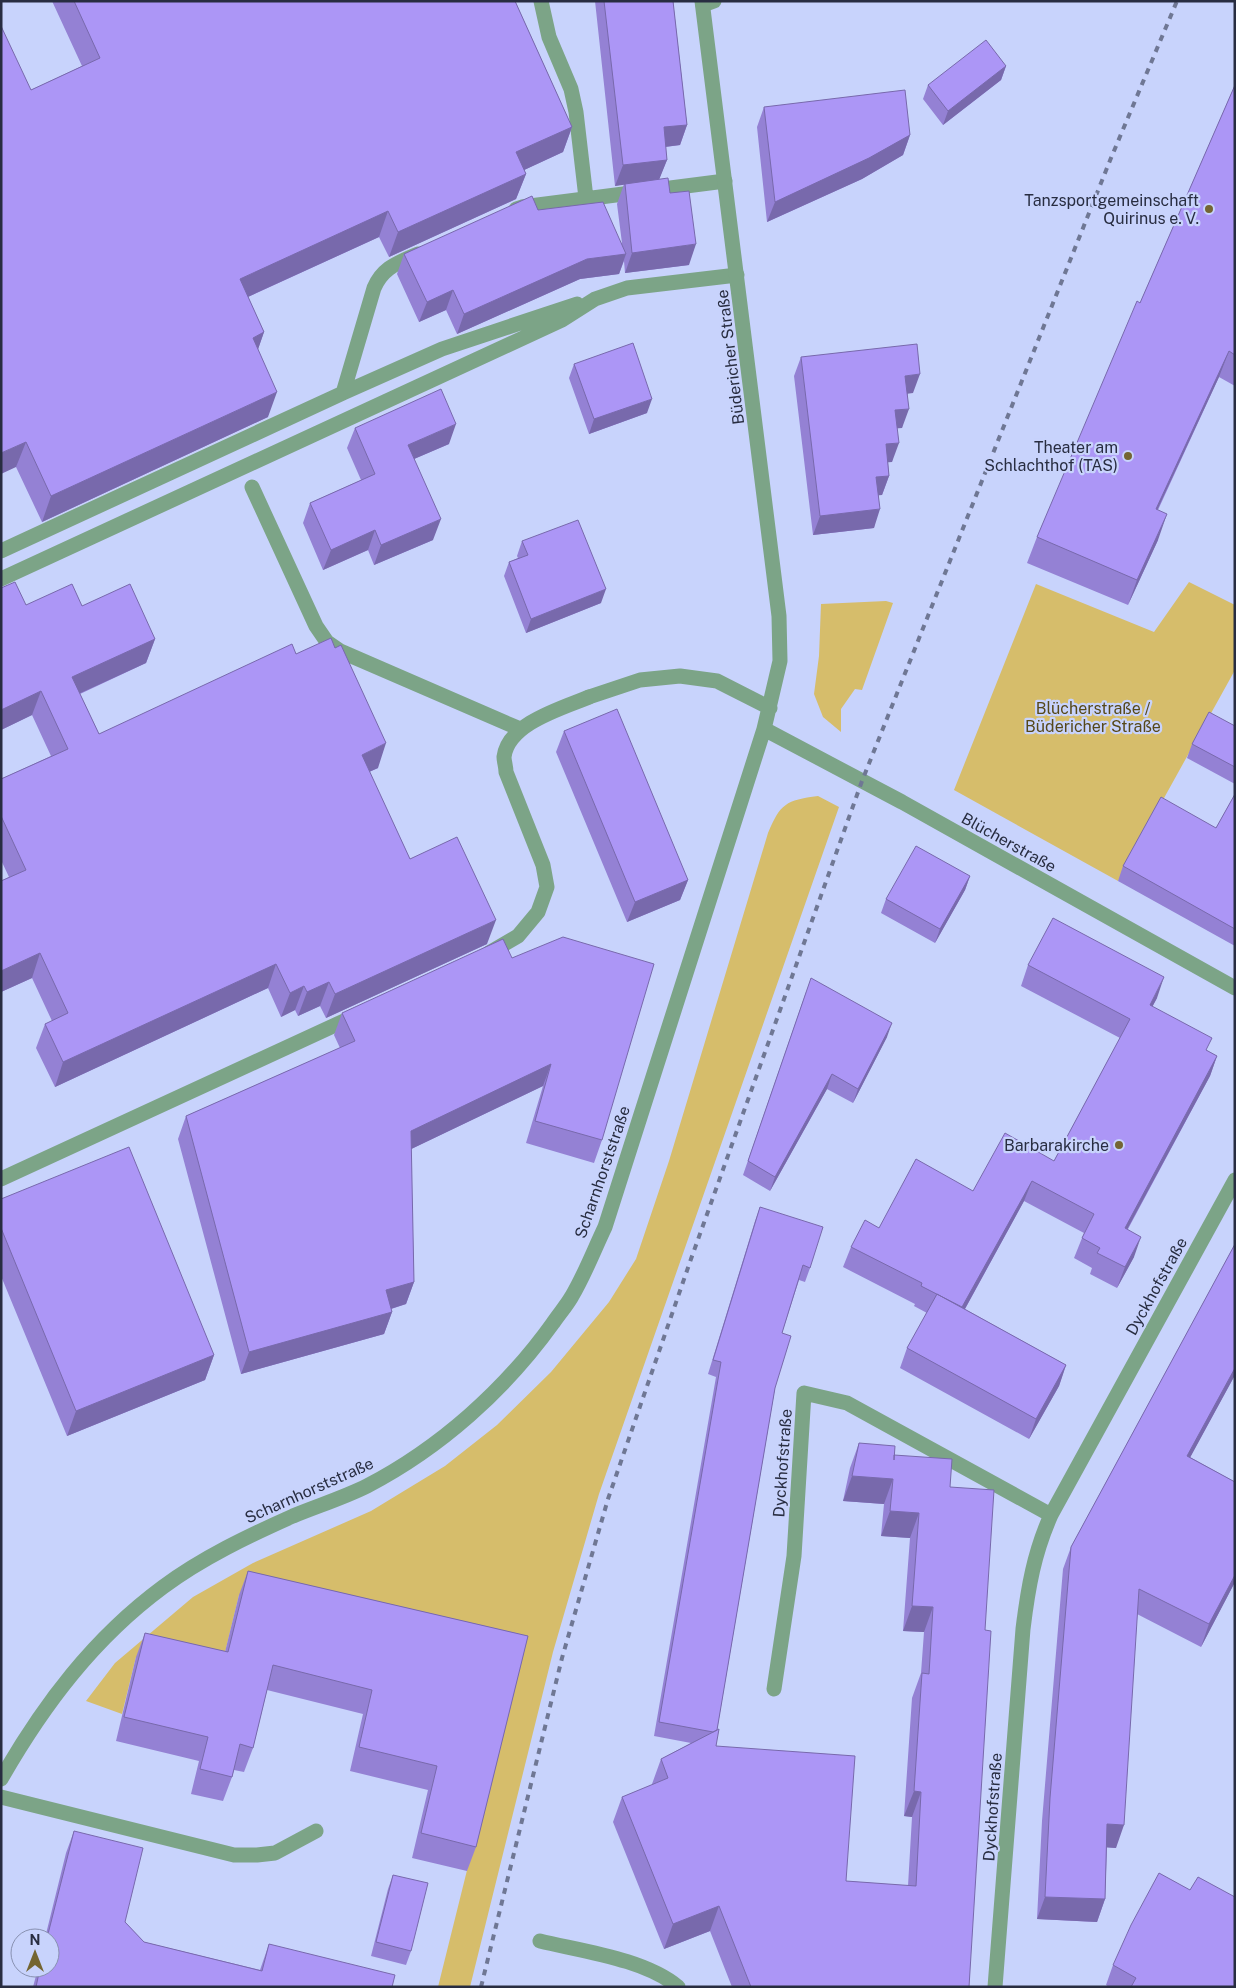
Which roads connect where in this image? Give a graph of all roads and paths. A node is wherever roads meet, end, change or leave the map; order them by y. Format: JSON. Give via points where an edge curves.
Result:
{"nodes":[{"id":1,"x":541,"y":1,"type":"edge"},
{"id":2,"x":706,"y":3,"type":"edge"},
{"id":3,"x":725,"y":180,"type":"junction"},
{"id":4,"x":586,"y":198,"type":"junction"},
{"id":5,"x":504,"y":215,"type":"edge"},
{"id":6,"x":434,"y":247,"type":"edge"},
{"id":7,"x":737,"y":275,"type":"junction"},
{"id":8,"x":595,"y":299,"type":"junction"},
{"id":9,"x":343,"y":393,"type":"junction"},
{"id":10,"x":252,"y":487,"type":"dead end"},
{"id":11,"x":1,"y":551,"type":"edge"},
{"id":12,"x":1,"y":579,"type":"edge"},
{"id":13,"x":770,"y":708,"type":"junction"},
{"id":14,"x":520,"y":729,"type":"junction"},
{"id":15,"x":764,"y":729,"type":"junction"},
{"id":16,"x":472,"y":961,"type":"edge"},
{"id":17,"x":1235,"y":988,"type":"edge"},
{"id":18,"x":372,"y":1008,"type":"edge"},
{"id":19,"x":1,"y":1179,"type":"edge"},
{"id":20,"x":1235,"y":1180,"type":"edge"},
{"id":21,"x":1050,"y":1515,"type":"junction"},
{"id":22,"x":774,"y":1689,"type":"dead end"},
{"id":23,"x":1,"y":1779,"type":"edge"},
{"id":24,"x":1,"y":1797,"type":"edge"},
{"id":25,"x":316,"y":1831,"type":"dead end"},
{"id":26,"x":540,"y":1941,"type":"dead end"},
{"id":27,"x":678,"y":1987,"type":"edge"},
{"id":28,"x":995,"y":1987,"type":"edge"}],
"edges":[{"from":1,"to":4,"type":"street","via":[[549,37],[571,89]]},
{"from":2,"to":3,"type":"street","name":"Büdericher Straße"},
{"from":3,"to":4,"type":"street"},
{"from":3,"to":7,"type":"street","name":"Büdericher Straße"},
{"from":4,"to":5,"type":"street","via":[[522,207]]},
{"from":6,"to":9,"type":"street","via":[[390,267],[379,276]]},
{"from":7,"to":8,"type":"street","via":[[627,288]]},
{"from":7,"to":13,"type":"street","name":"Büdericher Straße","via":[[779,616],[780,661]]},
{"from":8,"to":9,"type":"street","via":[[442,348]]},
{"from":8,"to":12,"type":"street","via":[[562,320]]},
{"from":9,"to":11,"type":"street"},
{"from":10,"to":14,"type":"street","via":[[316,626],[327,642],[340,651]]},
{"from":13,"to":14,"type":"street","via":[[717,681],[680,676],[640,680],[589,697]]},
{"from":13,"to":15,"type":"street","name":"Büdericher Straße"},
{"from":14,"to":16,"type":"street","via":[[509,742],[504,758],[506,772],[543,865],[547,886],[538,912],[518,936]]},
{"from":15,"to":17,"type":"street","name":"Blücherstraße"},
{"from":15,"to":23,"type":"street","name":"Scharnhorststraße","via":[[605,1227],[572,1296],[531,1354],[488,1399],[431,1447],[367,1486],[228,1546],[164,1586],[114,1628],[70,1675],[27,1734]]},
{"from":18,"to":19,"type":"street"},
{"from":20,"to":21,"type":"street","name":"Dyckhofstraße"},
{"from":21,"to":22,"type":"street","name":"Dyckhofstraße","via":[[847,1403],[804,1393],[794,1556]]},
{"from":21,"to":28,"type":"street","name":"Dyckhofstraße","via":[[1034,1560],[1023,1629]]},
{"from":24,"to":25,"type":"street","via":[[234,1854],[275,1853]]},
{"from":26,"to":27,"type":"street","via":[[637,1964]]}]}
